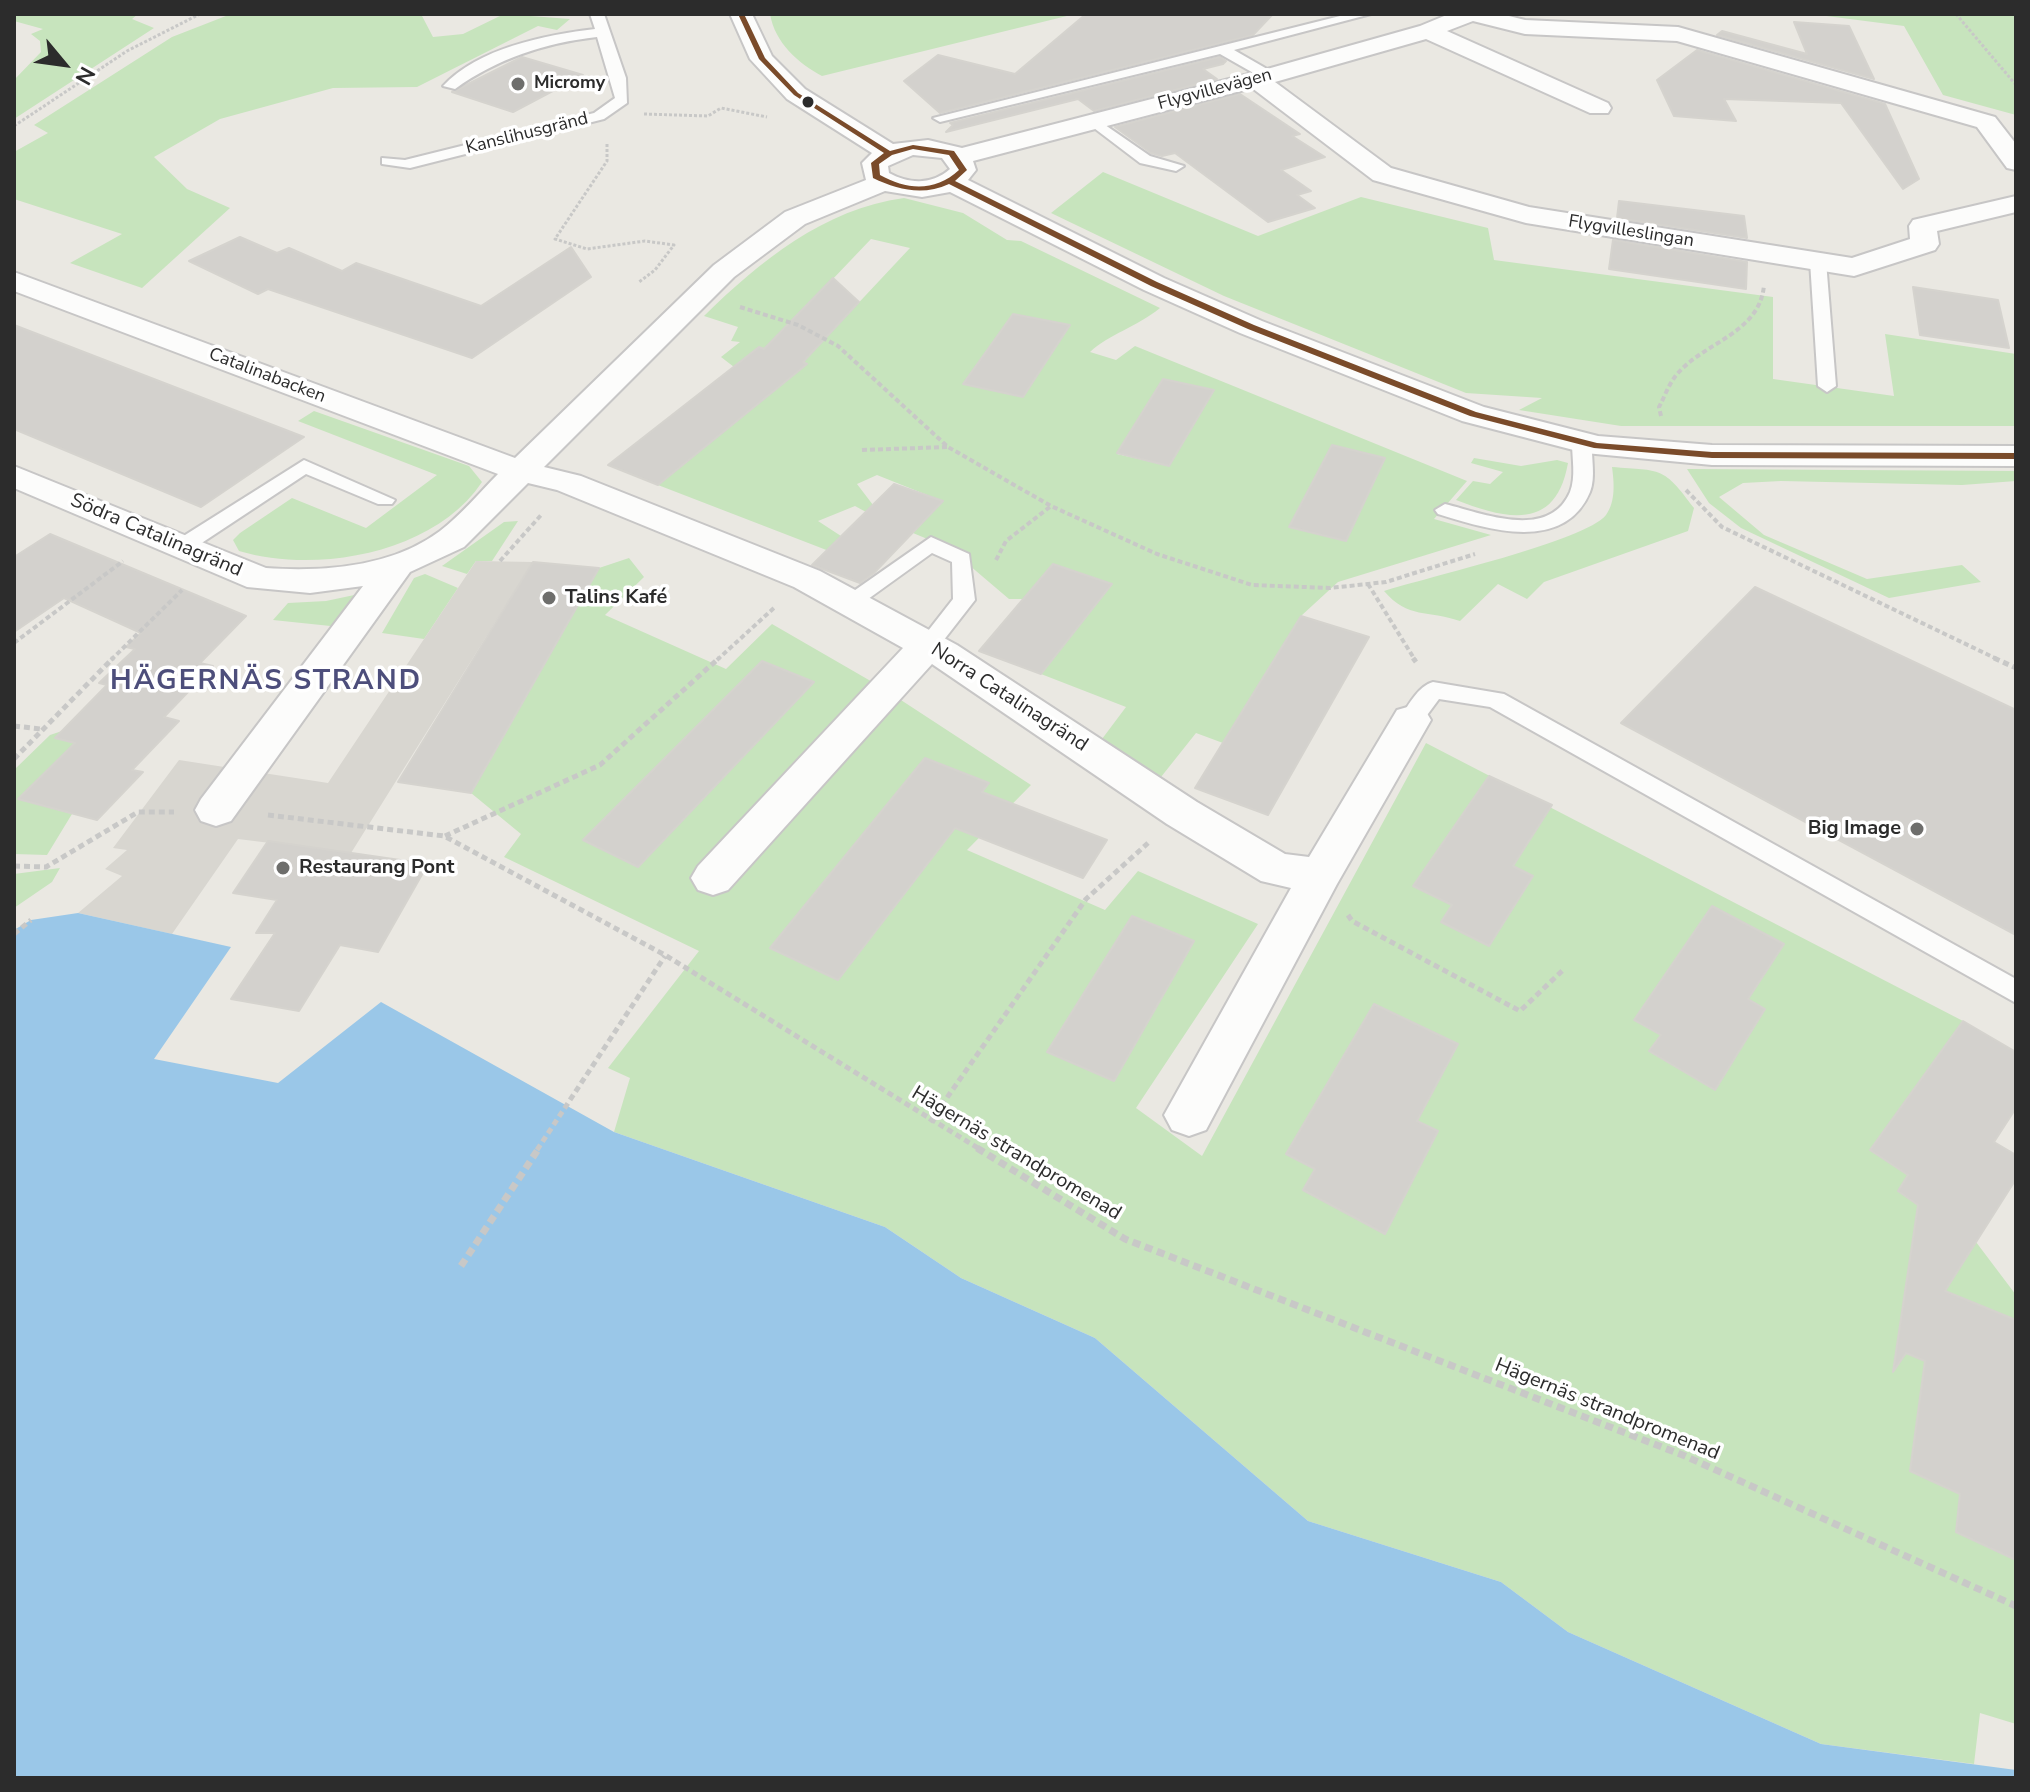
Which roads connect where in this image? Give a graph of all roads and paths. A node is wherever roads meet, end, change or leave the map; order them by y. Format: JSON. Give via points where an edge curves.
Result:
{"nodes":[{"id":1,"x":200,"y":14,"type":"edge"},
{"id":2,"x":597,"y":14,"type":"edge"},
{"id":3,"x":741,"y":14,"type":"edge"},
{"id":4,"x":1364,"y":14,"type":"edge"},
{"id":5,"x":1472,"y":14,"type":"edge"},
{"id":6,"x":1956,"y":14,"type":"edge"},
{"id":7,"x":1428,"y":31,"type":"junction"},
{"id":8,"x":602,"y":32,"type":"junction"},
{"id":9,"x":1222,"y":49,"type":"junction"},
{"id":10,"x":1262,"y":78,"type":"junction"},
{"id":11,"x":2016,"y":85,"type":"edge"},
{"id":12,"x":450,"y":86,"type":"dead end"},
{"id":13,"x":1599,"y":108,"type":"dead end"},
{"id":14,"x":599,"y":116,"type":"junction"},
{"id":15,"x":940,"y":118,"type":"dead end"},
{"id":16,"x":781,"y":119,"type":"dead end"},
{"id":17,"x":1095,"y":122,"type":"junction"},
{"id":18,"x":14,"y":126,"type":"edge"},
{"id":19,"x":889,"y":153,"type":"junction"},
{"id":20,"x":387,"y":161,"type":"dead end"},
{"id":21,"x":2016,"y":162,"type":"edge"},
{"id":22,"x":1176,"y":166,"type":"dead end"},
{"id":23,"x":955,"y":169,"type":"junction"},
{"id":24,"x":884,"y":182,"type":"junction"},
{"id":25,"x":2016,"y":204,"type":"edge"},
{"id":26,"x":1757,"y":252,"type":"junction"},
{"id":27,"x":1818,"y":261,"type":"junction"},
{"id":28,"x":14,"y":281,"type":"edge"},
{"id":29,"x":639,"y":282,"type":"dead end"},
{"id":30,"x":700,"y":294,"type":"junction"},
{"id":31,"x":1827,"y":386,"type":"dead end"},
{"id":32,"x":1659,"y":407,"type":"dead end"},
{"id":33,"x":1582,"y":442,"type":"junction"},
{"id":34,"x":948,"y":447,"type":"junction"},
{"id":35,"x":862,"y":450,"type":"dead end"},
{"id":36,"x":1671,"y":452,"type":"junction"},
{"id":37,"x":2016,"y":456,"type":"edge"},
{"id":38,"x":520,"y":471,"type":"junction"},
{"id":39,"x":14,"y":476,"type":"edge"},
{"id":40,"x":569,"y":483,"type":"junction"},
{"id":41,"x":385,"y":500,"type":"dead end"},
{"id":42,"x":1051,"y":506,"type":"junction"},
{"id":43,"x":1445,"y":510,"type":"dead end"},
{"id":44,"x":1521,"y":526,"type":"junction"},
{"id":45,"x":1006,"y":541,"type":"dead end"},
{"id":46,"x":168,"y":542,"type":"junction"},
{"id":47,"x":500,"y":561,"type":"dead end"},
{"id":48,"x":225,"y":567,"type":"junction"},
{"id":49,"x":396,"y":567,"type":"junction"},
{"id":50,"x":807,"y":579,"type":"junction"},
{"id":51,"x":1368,"y":584,"type":"junction"},
{"id":52,"x":849,"y":602,"type":"junction"},
{"id":53,"x":14,"y":643,"type":"edge"},
{"id":54,"x":928,"y":645,"type":"junction"},
{"id":55,"x":2016,"y":668,"type":"edge"},
{"id":56,"x":1422,"y":705,"type":"junction"},
{"id":57,"x":14,"y":726,"type":"edge"},
{"id":58,"x":41,"y":729,"type":"junction"},
{"id":59,"x":14,"y":759,"type":"edge"},
{"id":60,"x":216,"y":810,"type":"junction"},
{"id":61,"x":1182,"y":813,"type":"junction"},
{"id":62,"x":444,"y":836,"type":"junction"},
{"id":63,"x":14,"y":866,"type":"edge"},
{"id":64,"x":1320,"y":875,"type":"junction"},
{"id":65,"x":713,"y":878,"type":"dead end"},
{"id":66,"x":31,"y":920,"type":"dead end"},
{"id":67,"x":14,"y":934,"type":"edge"},
{"id":68,"x":665,"y":955,"type":"junction"},
{"id":69,"x":1563,"y":970,"type":"dead end"},
{"id":70,"x":2016,"y":992,"type":"edge"},
{"id":71,"x":1189,"y":1115,"type":"dead end"},
{"id":72,"x":930,"y":1122,"type":"junction"},
{"id":73,"x":461,"y":1266,"type":"dead end"},
{"id":74,"x":2016,"y":1606,"type":"edge"}],
"edges":[{"from":1,"to":18,"type":"path","via":[[90,72]]},
{"from":2,"to":8,"type":"lane","name":"Kanslihusgränd"},
{"from":3,"to":19,"type":"street","via":[[762,59],[796,94]]},
{"from":4,"to":9,"type":"lane"},
{"from":5,"to":7,"type":"street","name":"Flygvillevägen"},
{"from":5,"to":21,"type":"street","via":[[1525,27],[1678,34],[1986,122]]},
{"from":6,"to":11,"type":"path"},
{"from":7,"to":10,"type":"street","name":"Flygvillevägen"},
{"from":7,"to":13,"type":"street"},
{"from":8,"to":12,"type":"lane","via":[[559,36],[467,72]]},
{"from":8,"to":14,"type":"lane","name":"Kanslihusgränd","via":[[622,83],[622,100]]},
{"from":9,"to":10,"type":"lane"},
{"from":9,"to":15,"type":"lane"},
{"from":10,"to":17,"type":"street","name":"Flygvillevägen"},
{"from":10,"to":26,"type":"street","name":"Flygvilleslingan","via":[[1382,174],[1526,215]]},
{"from":14,"to":16,"type":"path","via":[[708,116],[721,108]]},
{"from":14,"to":20,"type":"lane","name":"Kanslihusgränd","via":[[405,165]]},
{"from":14,"to":29,"type":"path","via":[[607,161],[555,239],[587,249],[645,241],[674,245]]},
{"from":17,"to":22,"type":"lane","via":[[1145,160]]},
{"from":17,"to":23,"type":"street","name":"Flygvillevägen"},
{"from":19,"to":23,"type":"street","via":[[926,147]]},
{"from":19,"to":24,"type":"street","via":[[873,169]]},
{"from":23,"to":24,"type":"street","name":"Flygvillevägen","via":[[910,189]]},
{"from":23,"to":33,"type":"street","via":[[1154,284],[1251,327],[1473,414]]},
{"from":24,"to":30,"type":"street","name":"Södra Catalinagränd","via":[[795,218]]},
{"from":25,"to":27,"type":"street","name":"Flygvilleslingan","via":[[1923,226],[1925,244],[1854,267]]},
{"from":26,"to":27,"type":"street","name":"Flygvilleslingan"},
{"from":26,"to":32,"type":"path","via":[[1766,298],[1757,315],[1678,373]]},
{"from":27,"to":31,"type":"lane"},
{"from":28,"to":38,"type":"street","name":"Catalinabacken"},
{"from":30,"to":34,"type":"path","via":[[798,325],[838,346]]},
{"from":30,"to":38,"type":"street","name":"Södra Catalinagränd"},
{"from":33,"to":36,"type":"street"},
{"from":33,"to":44,"type":"lane","via":[[1580,491],[1569,509],[1534,528]]},
{"from":34,"to":35,"type":"path"},
{"from":34,"to":42,"type":"path"},
{"from":36,"to":37,"type":"street"},
{"from":36,"to":55,"type":"path","via":[[1689,497],[1722,527]]},
{"from":38,"to":40,"type":"street","name":"Norra Catalinagränd"},
{"from":38,"to":49,"type":"street","name":"Södra Catalinagränd","via":[[452,539]]},
{"from":39,"to":46,"type":"street","name":"Södra Catalinagränd"},
{"from":40,"to":47,"type":"path"},
{"from":40,"to":50,"type":"street","name":"Norra Catalinagränd"},
{"from":41,"to":46,"type":"lane","via":[[304,466]]},
{"from":42,"to":45,"type":"path"},
{"from":42,"to":51,"type":"path","via":[[1157,554],[1252,585]]},
{"from":43,"to":44,"type":"lane"},
{"from":44,"to":51,"type":"path","via":[[1493,548]]},
{"from":46,"to":48,"type":"street","name":"Södra Catalinagränd"},
{"from":46,"to":53,"type":"path"},
{"from":48,"to":49,"type":"street","name":"Södra Catalinagränd","via":[[292,583]]},
{"from":48,"to":58,"type":"path","via":[[180,591]]},
{"from":49,"to":60,"type":"street"},
{"from":50,"to":52,"type":"street","name":"Norra Catalinagränd"},
{"from":50,"to":62,"type":"path","via":[[600,765]]},
{"from":51,"to":56,"type":"path"},
{"from":52,"to":54,"type":"street","name":"Norra Catalinagränd"},
{"from":52,"to":54,"type":"lane","via":[[931,544],[962,559],[964,600]]},
{"from":54,"to":61,"type":"street","name":"Norra Catalinagränd"},
{"from":54,"to":65,"type":"street"},
{"from":56,"to":64,"type":"street"},
{"from":56,"to":70,"type":"lane","via":[[1496,700]]},
{"from":57,"to":58,"type":"path"},
{"from":58,"to":59,"type":"path"},
{"from":60,"to":62,"type":"path","name":"Hägernäs strandpromenad"},
{"from":60,"to":63,"type":"path","name":"Hägernäs strandpromenad","via":[[138,812],[46,867]]},
{"from":61,"to":64,"type":"street","name":"Norra Catalinagränd","via":[[1276,869]]},
{"from":61,"to":72,"type":"path","via":[[1086,899]]},
{"from":62,"to":68,"type":"path","name":"Hägernäs strandpromenad"},
{"from":64,"to":69,"type":"path","via":[[1352,921],[1520,1011]]},
{"from":64,"to":71,"type":"street"},
{"from":66,"to":67,"type":"path"},
{"from":68,"to":72,"type":"path","name":"Hägernäs strandpromenad"},
{"from":68,"to":73,"type":"path"},
{"from":72,"to":74,"type":"path","name":"Hägernäs strandpromenad","via":[[1125,1239],[1685,1456]]}]}
